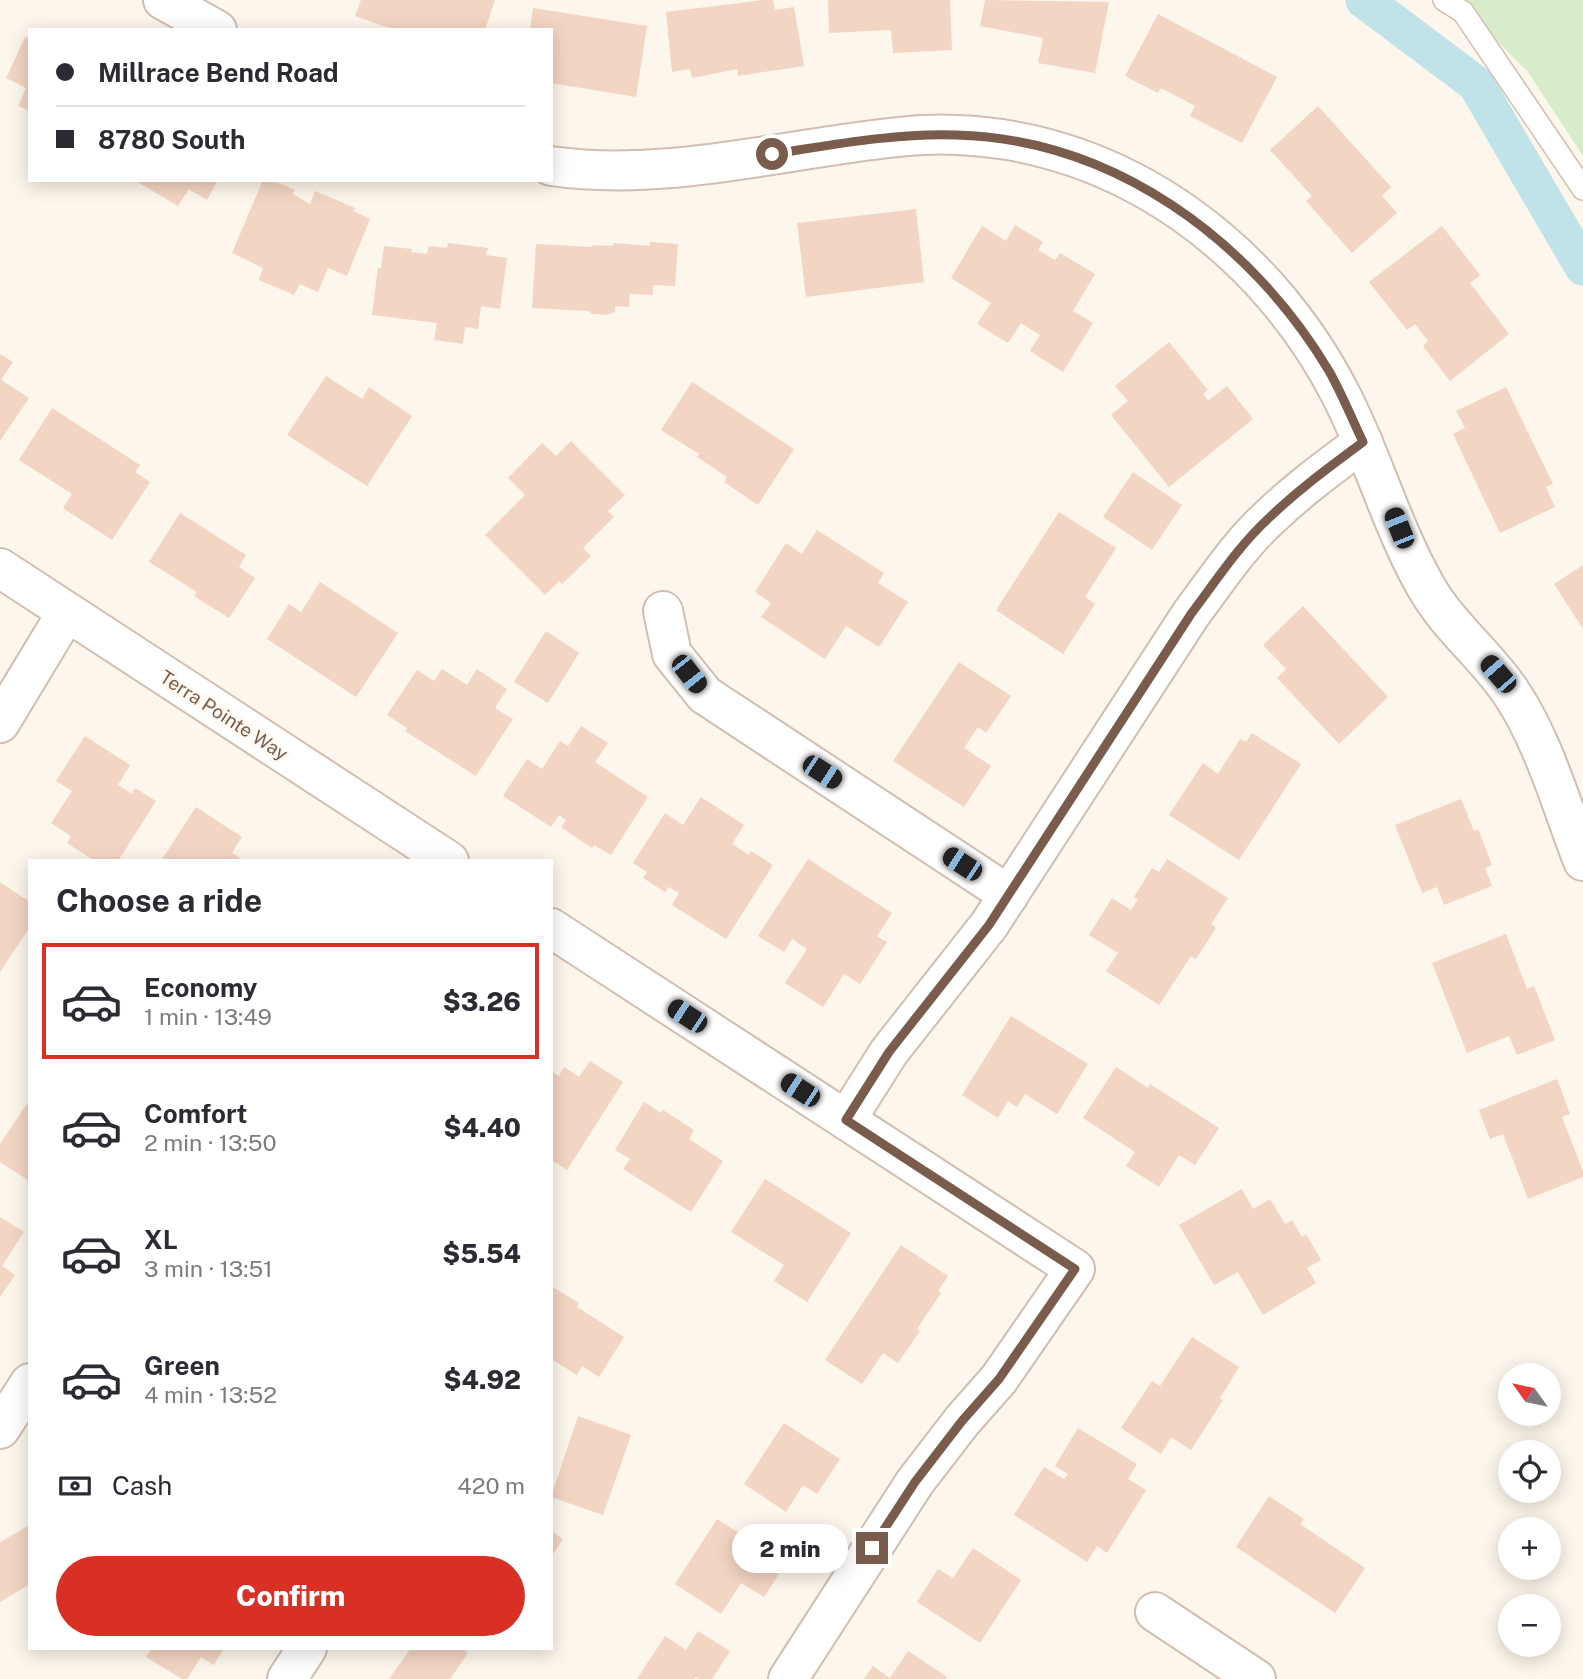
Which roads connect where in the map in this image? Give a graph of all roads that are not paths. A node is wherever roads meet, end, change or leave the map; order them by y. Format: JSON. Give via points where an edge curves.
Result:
{"nodes":[{"id":1,"x":163,"y":0,"type":"edge"},
{"id":2,"x":1444,"y":0,"type":"edge"},
{"id":3,"x":214,"y":28,"type":"edge"},
{"id":4,"x":553,"y":166,"type":"edge"},
{"id":5,"x":1583,"y":189,"type":"edge"},
{"id":6,"x":1363,"y":442,"type":"junction"},
{"id":7,"x":0,"y":568,"type":"edge"},
{"id":8,"x":663,"y":611,"type":"dead end"},
{"id":9,"x":67,"y":612,"type":"junction"},
{"id":10,"x":0,"y":723,"type":"edge"},
{"id":11,"x":446,"y":859,"type":"edge"},
{"id":12,"x":1583,"y":862,"type":"edge"},
{"id":13,"x":1009,"y":895,"type":"junction"},
{"id":14,"x":553,"y":929,"type":"edge"},
{"id":15,"x":846,"y":1120,"type":"junction"},
{"id":16,"x":28,"y":1386,"type":"edge"},
{"id":17,"x":0,"y":1429,"type":"edge"},
{"id":18,"x":1154,"y":1612,"type":"dead end"},
{"id":19,"x":306,"y":1650,"type":"edge"},
{"id":20,"x":288,"y":1679,"type":"edge"},
{"id":21,"x":788,"y":1679,"type":"edge"},
{"id":22,"x":1256,"y":1679,"type":"edge"}],
"edges":[{"from":1,"to":3,"type":"street"},
{"from":2,"to":5,"type":"lane","via":[[1463,12]]},
{"from":4,"to":6,"type":"street","via":[[623,172],[665,169],[932,135],[993,138],[1068,155],[1139,184],[1205,227],[1232,251],[1303,332],[1329,371]]},
{"from":6,"to":12,"type":"street","via":[[1427,590],[1498,674],[1524,715]]},
{"from":6,"to":13,"type":"street","via":[[1298,491],[1244,545],[1191,614]]},
{"from":7,"to":9,"type":"street","name":"Terra Pointe Way"},
{"from":8,"to":13,"type":"street","via":[[672,653],[705,695]]},
{"from":9,"to":10,"type":"street"},
{"from":9,"to":11,"type":"street","name":"Terra Pointe Way"},
{"from":13,"to":15,"type":"street","via":[[889,1052]]},
{"from":14,"to":15,"type":"street"},
{"from":15,"to":21,"type":"street","via":[[1075,1269],[999,1379],[915,1482]]},
{"from":16,"to":17,"type":"street"},
{"from":18,"to":22,"type":"street"},
{"from":19,"to":20,"type":"street"}]}
